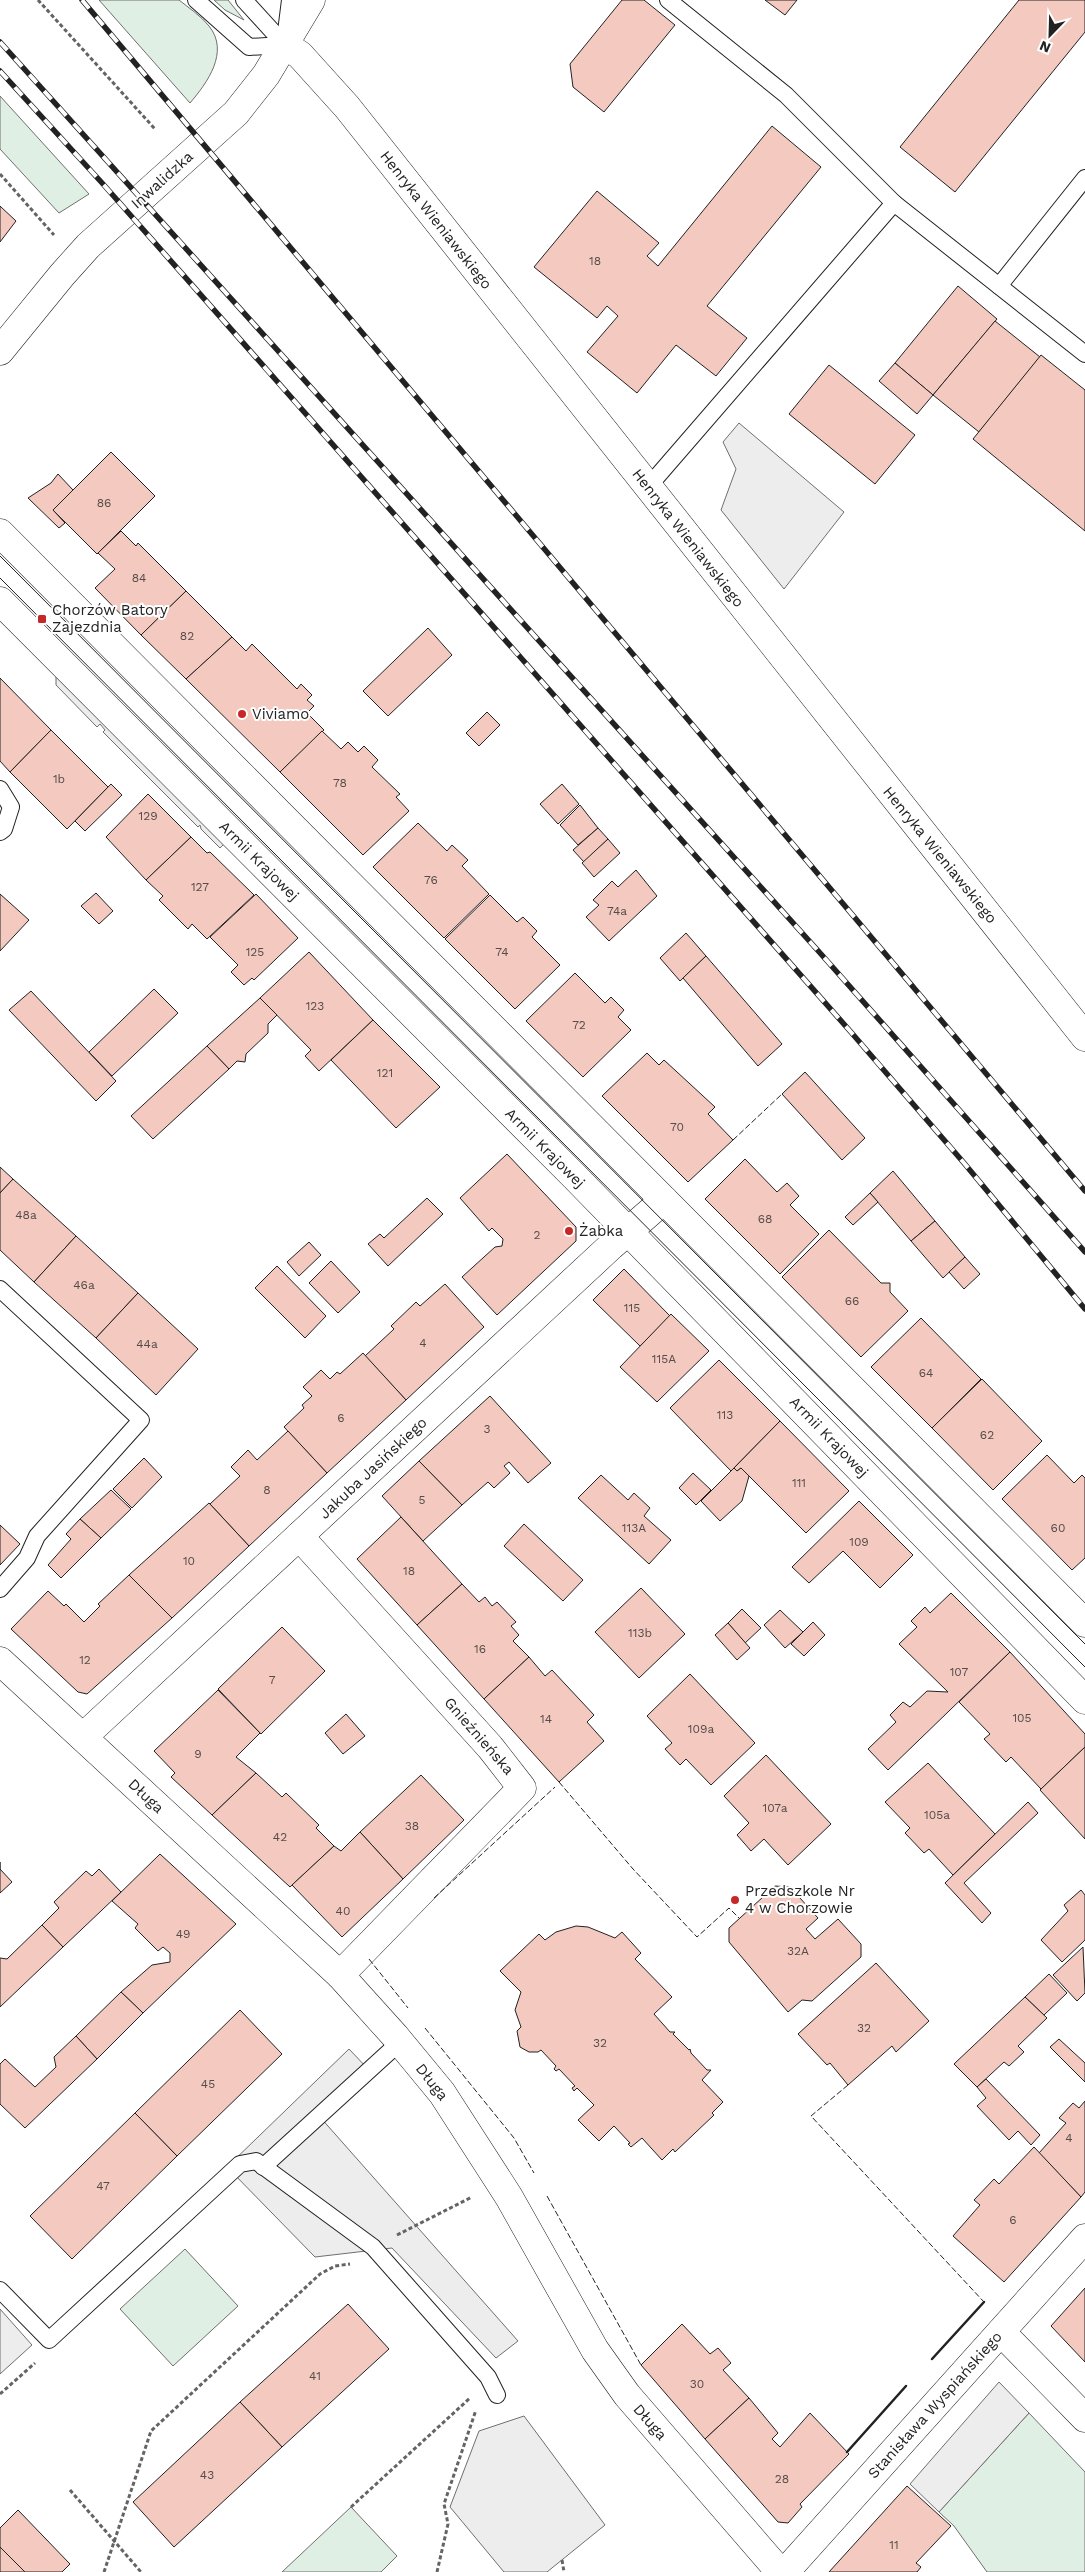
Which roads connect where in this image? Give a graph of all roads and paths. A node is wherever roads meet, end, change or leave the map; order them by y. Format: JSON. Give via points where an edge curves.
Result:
{"nodes":[{"id":1,"x":38,"y":0,"type":"edge"},
{"id":2,"x":196,"y":0,"type":"edge"},
{"id":3,"x":244,"y":0,"type":"edge"},
{"id":4,"x":290,"y":0,"type":"edge"},
{"id":5,"x":312,"y":0,"type":"edge"},
{"id":6,"x":668,"y":0,"type":"edge"},
{"id":7,"x":285,"y":44,"type":"junction"},
{"id":8,"x":155,"y":129,"type":"dead end"},
{"id":9,"x":0,"y":174,"type":"edge"},
{"id":10,"x":1085,"y":178,"type":"edge"},
{"id":11,"x":894,"y":203,"type":"junction"},
{"id":12,"x":56,"y":237,"type":"dead end"},
{"id":13,"x":998,"y":286,"type":"junction"},
{"id":14,"x":0,"y":351,"type":"edge"},
{"id":15,"x":1085,"y":354,"type":"edge"},
{"id":16,"x":648,"y":487,"type":"junction"},
{"id":17,"x":0,"y":533,"type":"edge"},
{"id":18,"x":0,"y":601,"type":"edge"},
{"id":19,"x":0,"y":789,"type":"edge"},
{"id":20,"x":0,"y":832,"type":"edge"},
{"id":21,"x":1085,"y":1037,"type":"edge"},
{"id":22,"x":664,"y":1200,"type":"junction"},
{"id":23,"x":628,"y":1232,"type":"junction"},
{"id":24,"x":0,"y":1288,"type":"edge"},
{"id":25,"x":299,"y":1536,"type":"junction"},
{"id":26,"x":0,"y":1589,"type":"edge"},
{"id":27,"x":1085,"y":1623,"type":"edge"},
{"id":28,"x":0,"y":1661,"type":"edge"},
{"id":29,"x":1085,"y":1700,"type":"edge"},
{"id":30,"x":83,"y":1737,"type":"junction"},
{"id":31,"x":340,"y":1976,"type":"junction"},
{"id":32,"x":400,"y":2042,"type":"junction"},
{"id":33,"x":263,"y":2167,"type":"junction"},
{"id":34,"x":471,"y":2189,"type":"dead end"},
{"id":35,"x":474,"y":2195,"type":"junction"},
{"id":36,"x":480,"y":2203,"type":"dead end"},
{"id":37,"x":1085,"y":2238,"type":"edge"},
{"id":38,"x":374,"y":2248,"type":"junction"},
{"id":39,"x":0,"y":2290,"type":"edge"},
{"id":40,"x":1001,"y":2332,"type":"junction"},
{"id":41,"x":40,"y":2358,"type":"dead end"},
{"id":42,"x":468,"y":2389,"type":"dead end"},
{"id":43,"x":0,"y":2394,"type":"edge"},
{"id":44,"x":497,"y":2395,"type":"dead end"},
{"id":45,"x":472,"y":2396,"type":"junction"},
{"id":46,"x":475,"y":2401,"type":"dead end"},
{"id":47,"x":477,"y":2406,"type":"dead end"},
{"id":48,"x":1085,"y":2418,"type":"edge"},
{"id":49,"x":70,"y":2490,"type":"dead end"},
{"id":50,"x":351,"y":2507,"type":"dead end"},
{"id":51,"x":115,"y":2542,"type":"junction"},
{"id":52,"x":562,"y":2560,"type":"dead end"},
{"id":53,"x":104,"y":2572,"type":"edge"},
{"id":54,"x":141,"y":2572,"type":"edge"},
{"id":55,"x":438,"y":2572,"type":"edge"},
{"id":56,"x":564,"y":2572,"type":"edge"},
{"id":57,"x":780,"y":2572,"type":"edge"},
{"id":58,"x":785,"y":2572,"type":"edge"}],
"edges":[{"from":1,"to":8,"type":"path"},
{"from":2,"to":7,"type":"lane","via":[[249,47]]},
{"from":3,"to":7,"type":"lane"},
{"from":4,"to":7,"type":"lane"},
{"from":5,"to":7,"type":"street","name":"Inwalidzka"},
{"from":6,"to":11,"type":"lane","via":[[786,94]]},
{"from":7,"to":14,"type":"street","name":"Inwalidzka","via":[[254,92],[236,113],[88,246]]},
{"from":7,"to":16,"type":"street","name":"Henryka Wieniawskiego","via":[[300,54],[346,107]]},
{"from":9,"to":12,"type":"path"},
{"from":10,"to":13,"type":"lane"},
{"from":11,"to":13,"type":"lane"},
{"from":11,"to":16,"type":"lane"},
{"from":13,"to":15,"type":"lane"},
{"from":16,"to":21,"type":"street","name":"Henryka Wieniawskiego"},
{"from":17,"to":22,"type":"street"},
{"from":18,"to":23,"type":"street","name":"Armii Krajowej"},
{"from":19,"to":20,"type":"lane","via":[[11,807]]},
{"from":22,"to":23,"type":"street","name":"Jakuba Jasińskiego"},
{"from":22,"to":27,"type":"street"},
{"from":23,"to":25,"type":"street","name":"Jakuba Jasińskiego"},
{"from":23,"to":29,"type":"street","name":"Armii Krajowej"},
{"from":24,"to":26,"type":"lane","via":[[141,1420],[37,1536],[27,1558]]},
{"from":25,"to":30,"type":"street","name":"Jakuba Jasińskiego"},
{"from":25,"to":31,"type":"street","name":"Gnieźnieńska","via":[[490,1747],[522,1788]]},
{"from":28,"to":30,"type":"street","name":"Długa"},
{"from":30,"to":31,"type":"street","name":"Długa"},
{"from":31,"to":32,"type":"street","name":"Długa"},
{"from":32,"to":33,"type":"lane"},
{"from":32,"to":57,"type":"street","name":"Długa","via":[[442,2092],[509,2197],[595,2350],[627,2396]]},
{"from":33,"to":38,"type":"lane"},
{"from":33,"to":39,"type":"lane","via":[[256,2161],[240,2164],[49,2340]]},
{"from":34,"to":35,"type":"path"},
{"from":35,"to":36,"type":"path"},
{"from":35,"to":38,"type":"path"},
{"from":37,"to":40,"type":"street","name":"Stanisława Wyspiańskiego"},
{"from":38,"to":44,"type":"lane","via":[[488,2377]]},
{"from":38,"to":51,"type":"path","via":[[353,2266],[348,2263],[335,2266],[320,2274],[151,2431]]},
{"from":40,"to":48,"type":"street"},
{"from":40,"to":58,"type":"street","name":"Stanisława Wyspiańskiego"},
{"from":41,"to":43,"type":"path"},
{"from":42,"to":45,"type":"path"},
{"from":45,"to":46,"type":"path"},
{"from":45,"to":50,"type":"path"},
{"from":47,"to":55,"type":"path","via":[[444,2504],[448,2524]]},
{"from":49,"to":51,"type":"path"},
{"from":51,"to":53,"type":"path"},
{"from":51,"to":54,"type":"path"},
{"from":52,"to":56,"type":"path"}]}
